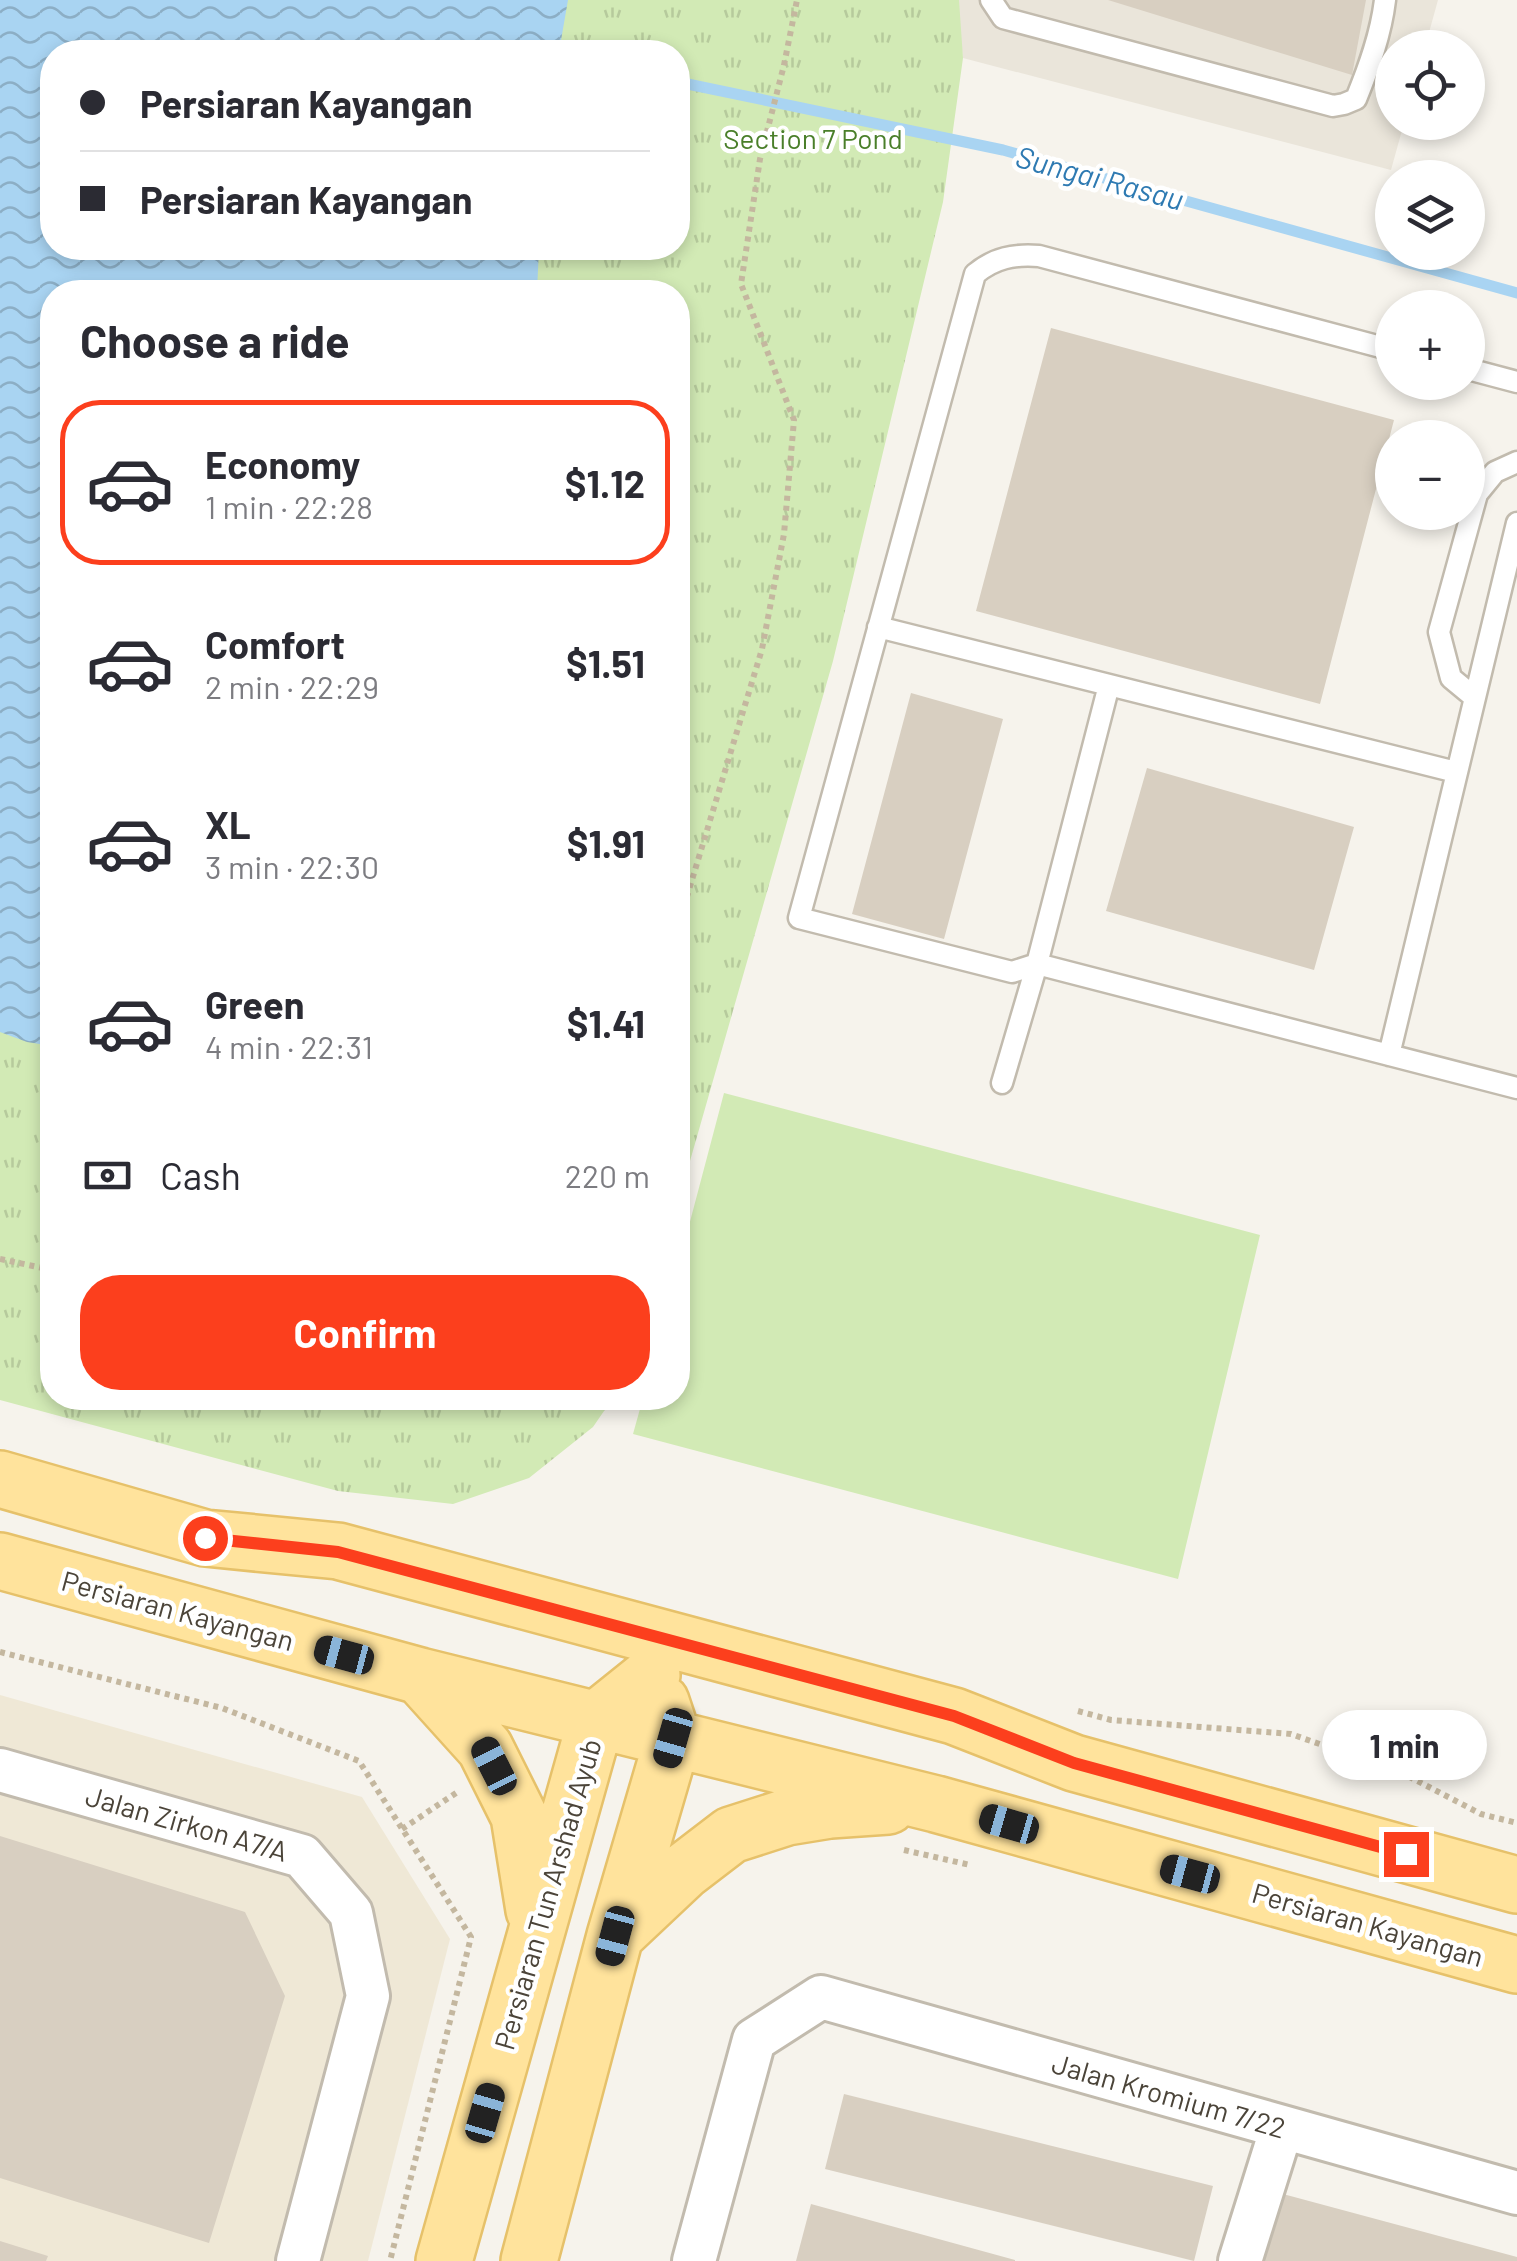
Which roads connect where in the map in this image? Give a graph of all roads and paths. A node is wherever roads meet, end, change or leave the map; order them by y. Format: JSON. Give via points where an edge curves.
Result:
{"nodes":[{"id":1,"x":797,"y":0,"type":"edge"},
{"id":2,"x":990,"y":0,"type":"edge"},
{"id":3,"x":1385,"y":0,"type":"edge"},
{"id":4,"x":1375,"y":345,"type":"edge"},
{"id":5,"x":1485,"y":374,"type":"edge"},
{"id":6,"x":1517,"y":382,"type":"edge"},
{"id":7,"x":1517,"y":462,"type":"edge"},
{"id":8,"x":1517,"y":522,"type":"edge"},
{"id":9,"x":878,"y":626,"type":"junction"},
{"id":10,"x":1108,"y":685,"type":"junction"},
{"id":11,"x":1474,"y":697,"type":"junction"},
{"id":12,"x":1456,"y":772,"type":"junction"},
{"id":13,"x":690,"y":886,"type":"edge"},
{"id":14,"x":1037,"y":964,"type":"junction"},
{"id":15,"x":1390,"y":1056,"type":"junction"},
{"id":16,"x":1002,"y":1083,"type":"dead end"},
{"id":17,"x":1517,"y":1088,"type":"edge"},
{"id":18,"x":0,"y":1259,"type":"edge"},
{"id":19,"x":40,"y":1267,"type":"edge"},
{"id":20,"x":0,"y":1479,"type":"edge"},
{"id":21,"x":205,"y":1538,"type":"junction"},
{"id":22,"x":0,"y":1561,"type":"edge"},
{"id":23,"x":420,"y":1676,"type":"junction"},
{"id":24,"x":652,"y":1676,"type":"junction"},
{"id":25,"x":596,"y":1720,"type":"junction"},
{"id":26,"x":673,"y":1738,"type":"junction"},
{"id":27,"x":1074,"y":1763,"type":"junction"},
{"id":28,"x":494,"y":1766,"type":"junction"},
{"id":29,"x":0,"y":1770,"type":"edge"},
{"id":30,"x":936,"y":1804,"type":"junction"},
{"id":31,"x":402,"y":1830,"type":"dead end"},
{"id":32,"x":887,"y":1846,"type":"dead end"},
{"id":33,"x":982,"y":1868,"type":"dead end"},
{"id":34,"x":1517,"y":1885,"type":"edge"},
{"id":35,"x":537,"y":1928,"type":"junction"},
{"id":36,"x":615,"y":1936,"type":"junction"},
{"id":37,"x":1517,"y":1965,"type":"edge"},
{"id":38,"x":1282,"y":2127,"type":"junction"},
{"id":39,"x":1517,"y":2192,"type":"edge"},
{"id":40,"x":298,"y":2261,"type":"edge"},
{"id":41,"x":444,"y":2261,"type":"edge"},
{"id":42,"x":529,"y":2261,"type":"edge"},
{"id":43,"x":694,"y":2261,"type":"edge"},
{"id":44,"x":1240,"y":2261,"type":"edge"}],
"edges":[{"from":1,"to":13,"type":"path","via":[[760,159],[741,284],[794,420],[784,534],[762,649]]},
{"from":2,"to":3,"type":"lane","via":[[1003,18],[1333,106],[1356,99]]},
{"from":4,"to":9,"type":"lane","via":[[1039,256],[988,263],[974,274]]},
{"from":5,"to":6,"type":"lane"},
{"from":7,"to":11,"type":"lane","via":[[1496,472],[1476,494],[1440,632],[1451,678]]},
{"from":8,"to":11,"type":"lane"},
{"from":9,"to":10,"type":"lane"},
{"from":9,"to":14,"type":"lane","via":[[799,918],[1012,972]]},
{"from":10,"to":12,"type":"lane"},
{"from":10,"to":14,"type":"lane"},
{"from":11,"to":12,"type":"lane"},
{"from":12,"to":15,"type":"lane"},
{"from":14,"to":15,"type":"lane"},
{"from":14,"to":16,"type":"lane"},
{"from":15,"to":17,"type":"lane"},
{"from":18,"to":19,"type":"path"},
{"from":20,"to":21,"type":"main road"},
{"from":21,"to":24,"type":"main road","via":[[332,1590]]},
{"from":21,"to":27,"type":"main road","via":[[338,1552],[954,1716]]},
{"from":22,"to":23,"type":"main road","name":"Persiaran Kayangan"},
{"from":23,"to":25,"type":"main road","name":"Persiaran Kayangan"},
{"from":23,"to":28,"type":"main road"},
{"from":24,"to":25,"type":"main road","name":"Persiaran Tun Arshad Ayub"},
{"from":24,"to":26,"type":"main road"},
{"from":24,"to":27,"type":"main road","via":[[924,1747]]},
{"from":25,"to":26,"type":"main road","name":"Persiaran Kayangan"},
{"from":25,"to":35,"type":"main road","name":"Persiaran Tun Arshad Ayub"},
{"from":26,"to":30,"type":"main road","name":"Persiaran Kayangan"},
{"from":26,"to":36,"type":"main road"},
{"from":27,"to":34,"type":"main road"},
{"from":28,"to":31,"type":"path"},
{"from":28,"to":35,"type":"main road","via":[[519,1816]]},
{"from":29,"to":40,"type":"street","name":"Jalan Zirkon A7/A","via":[[302,1856],[351,1912],[368,1996]]},
{"from":30,"to":36,"type":"main road","via":[[830,1810],[730,1834]]},
{"from":30,"to":37,"type":"main road","name":"Persiaran Kayangan"},
{"from":32,"to":33,"type":"path"},
{"from":35,"to":41,"type":"main road","name":"Persiaran Tun Arshad Ayub"},
{"from":36,"to":42,"type":"main road"},
{"from":38,"to":39,"type":"street","name":"Jalan Kromium 7/22"},
{"from":38,"to":43,"type":"street","name":"Jalan Kromium 7/22","via":[[821,1998],[754,2040]]},
{"from":38,"to":44,"type":"street"}]}
